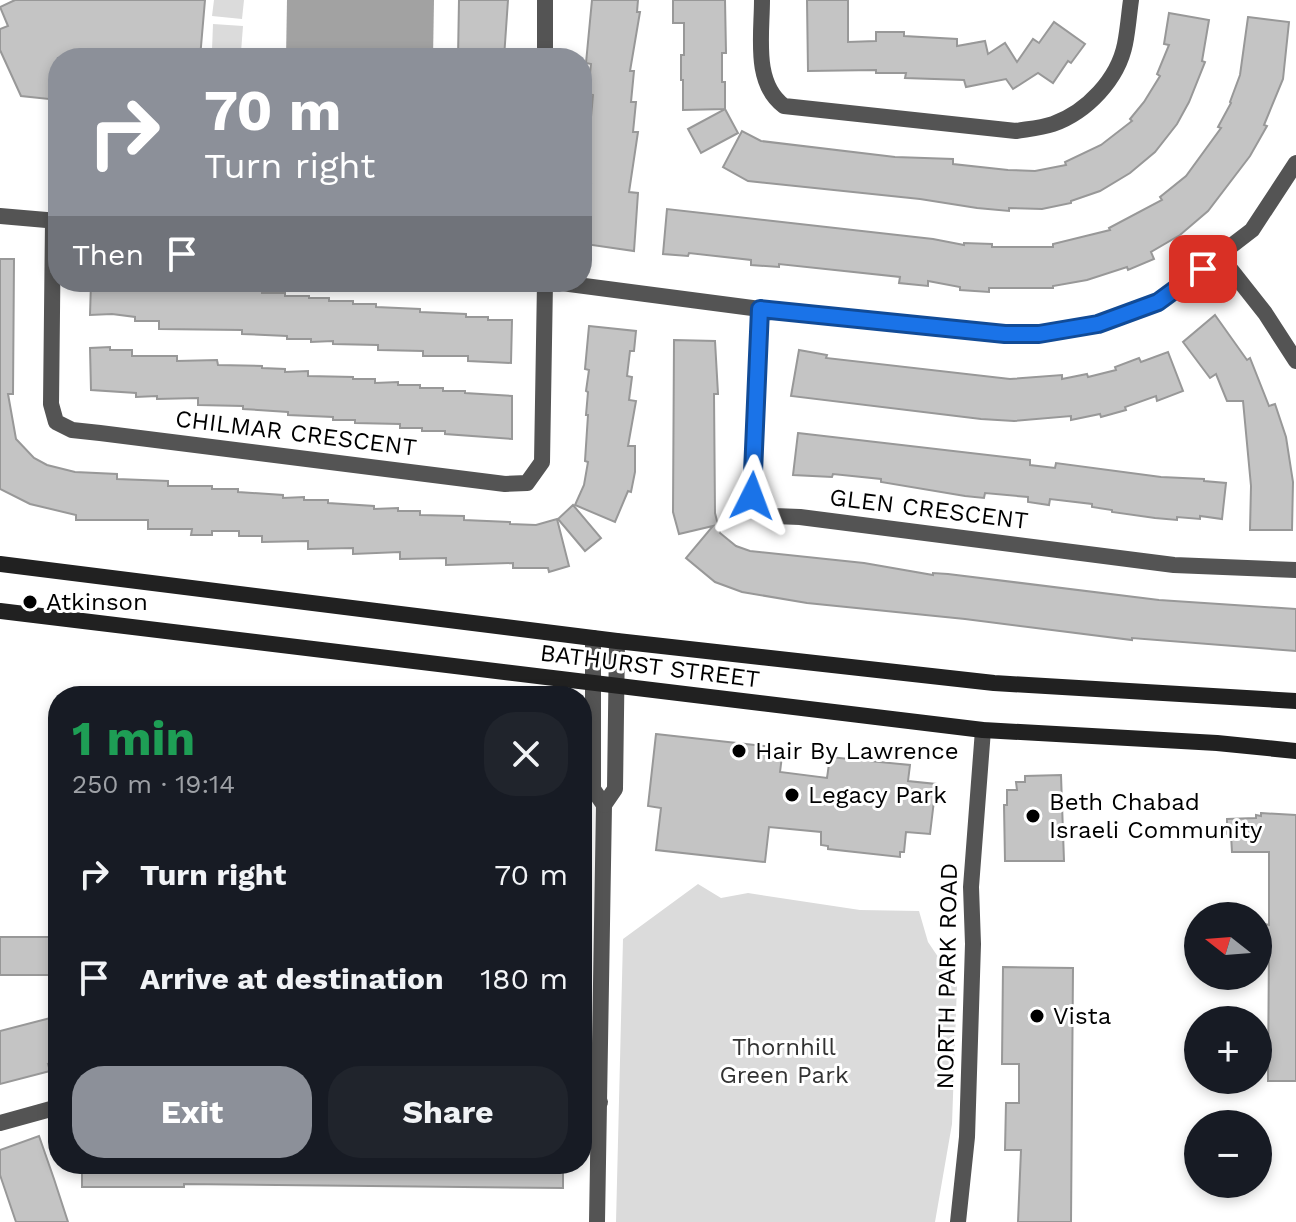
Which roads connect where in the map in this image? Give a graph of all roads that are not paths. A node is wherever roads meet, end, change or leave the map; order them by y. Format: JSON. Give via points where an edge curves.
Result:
{"nodes":[{"id":1,"x":545,"y":0,"type":"edge"},
{"id":2,"x":762,"y":0,"type":"edge"},
{"id":3,"x":1131,"y":0,"type":"edge"},
{"id":4,"x":545,"y":48,"type":"edge"},
{"id":5,"x":1296,"y":163,"type":"edge"},
{"id":6,"x":0,"y":216,"type":"edge"},
{"id":7,"x":48,"y":220,"type":"edge"},
{"id":8,"x":1220,"y":256,"type":"junction"},
{"id":9,"x":592,"y":287,"type":"edge"},
{"id":10,"x":54,"y":292,"type":"edge"},
{"id":11,"x":545,"y":292,"type":"edge"},
{"id":12,"x":760,"y":309,"type":"junction"},
{"id":13,"x":1296,"y":361,"type":"edge"},
{"id":14,"x":0,"y":564,"type":"edge"},
{"id":15,"x":1296,"y":570,"type":"edge"},
{"id":16,"x":0,"y":611,"type":"edge"},
{"id":17,"x":593,"y":638,"type":"junction"},
{"id":18,"x":617,"y":641,"type":"junction"},
{"id":19,"x":592,"y":682,"type":"junction"},
{"id":20,"x":616,"y":686,"type":"junction"},
{"id":21,"x":1296,"y":701,"type":"edge"},
{"id":22,"x":983,"y":730,"type":"junction"},
{"id":23,"x":1296,"y":751,"type":"edge"},
{"id":24,"x":604,"y":805,"type":"junction"},
{"id":25,"x":592,"y":1102,"type":"edge"},
{"id":26,"x":600,"y":1102,"type":"junction"},
{"id":27,"x":48,"y":1110,"type":"edge"},
{"id":28,"x":0,"y":1123,"type":"edge"},
{"id":29,"x":597,"y":1222,"type":"edge"},
{"id":30,"x":958,"y":1222,"type":"edge"}],
"edges":[{"from":1,"to":4,"type":"street"},
{"from":2,"to":3,"type":"street","via":[[766,87],[784,106],[1016,131],[1052,125],[1099,95],[1125,46]]},
{"from":5,"to":8,"type":"street","via":[[1252,230]]},
{"from":6,"to":7,"type":"street"},
{"from":8,"to":12,"type":"street","via":[[1158,302],[1098,324],[1039,334]]},
{"from":8,"to":13,"type":"street"},
{"from":9,"to":12,"type":"street"},
{"from":10,"to":11,"type":"street","name":"CHILMAR CRESCENT","via":[[51,404],[56,422],[72,430],[505,484],[527,483],[542,462]]},
{"from":12,"to":15,"type":"street","name":"GLEN CRESCENT","via":[[752,496],[760,512],[1174,565]]},
{"from":14,"to":17,"type":"main road","name":"BATHURST STREET"},
{"from":16,"to":19,"type":"main road","name":"BATHURST STREET"},
{"from":17,"to":18,"type":"main road","name":"BATHURST STREET"},
{"from":17,"to":19,"type":"street"},
{"from":18,"to":20,"type":"street"},
{"from":18,"to":21,"type":"main road","name":"BATHURST STREET","via":[[994,683]]},
{"from":19,"to":20,"type":"main road","name":"BATHURST STREET"},
{"from":19,"to":24,"type":"street","via":[[593,789]]},
{"from":20,"to":22,"type":"main road","name":"BATHURST STREET"},
{"from":20,"to":24,"type":"street","via":[[615,789]]},
{"from":22,"to":23,"type":"main road","name":"BATHURST STREET"},
{"from":22,"to":30,"type":"street","name":"NORTH PARK ROAD","via":[[971,887],[967,1137]]},
{"from":24,"to":26,"type":"street"},
{"from":25,"to":26,"type":"street"},
{"from":26,"to":29,"type":"street"},
{"from":27,"to":28,"type":"street"}]}
